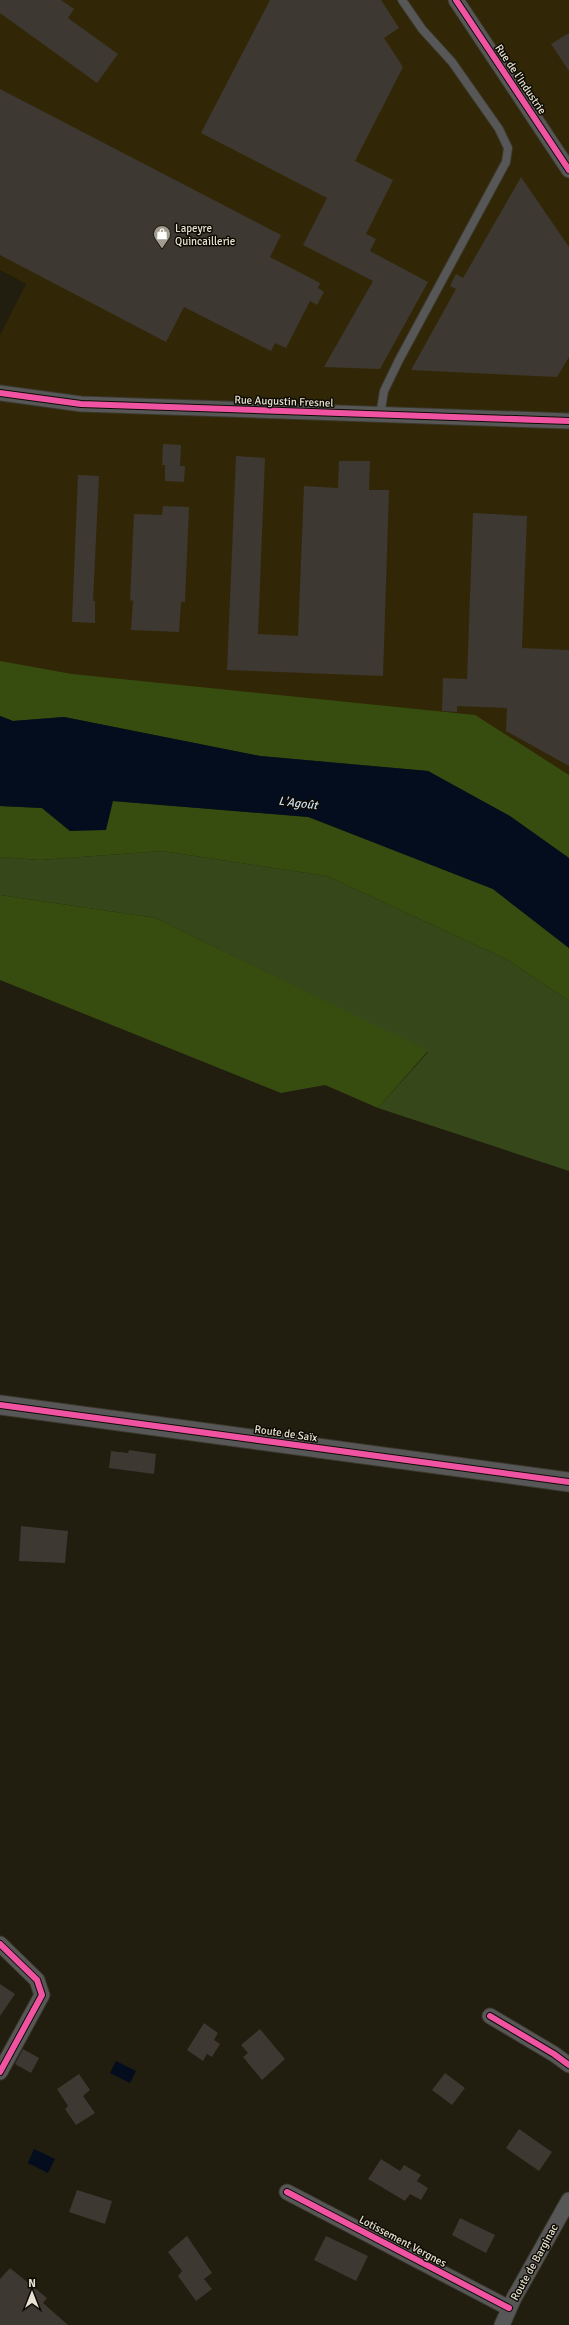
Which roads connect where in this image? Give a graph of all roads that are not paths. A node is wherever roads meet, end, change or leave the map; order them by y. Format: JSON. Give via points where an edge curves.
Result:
{"nodes":[{"id":1,"x":402,"y":0,"type":"edge"},
{"id":2,"x":456,"y":0,"type":"edge"},
{"id":3,"x":569,"y":170,"type":"edge"},
{"id":4,"x":0,"y":393,"type":"edge"},
{"id":5,"x":380,"y":415,"type":"junction"},
{"id":6,"x":569,"y":421,"type":"edge"},
{"id":7,"x":0,"y":1405,"type":"edge"},
{"id":8,"x":569,"y":1482,"type":"edge"},
{"id":9,"x":0,"y":1944,"type":"edge"},
{"id":10,"x":490,"y":2016,"type":"dead end"},
{"id":11,"x":569,"y":2066,"type":"edge"},
{"id":12,"x":0,"y":2072,"type":"edge"},
{"id":13,"x":287,"y":2192,"type":"dead end"},
{"id":14,"x":569,"y":2200,"type":"edge"},
{"id":15,"x":509,"y":2308,"type":"junction"},
{"id":16,"x":502,"y":2325,"type":"edge"}],
"edges":[{"from":1,"to":5,"type":"lane","via":[[422,29],[456,68],[499,129],[508,148],[506,162],[384,391]]},
{"from":2,"to":3,"type":"street","name":"Rue de l'Industrie"},
{"from":4,"to":5,"type":"street","name":"Rue Augustin Fresnel","via":[[81,404]]},
{"from":5,"to":6,"type":"street","name":"Rue Augustin Fresnel"},
{"from":7,"to":8,"type":"street","name":"Route de Saïx"},
{"from":9,"to":12,"type":"street","via":[[37,1980],[42,1995]]},
{"from":10,"to":11,"type":"street","via":[[554,2054]]},
{"from":13,"to":15,"type":"street","name":"Lotissement Vergnes"},
{"from":14,"to":15,"type":"street","name":"Route de Barginac"},
{"from":15,"to":16,"type":"street","name":"Route de Barginac"}]}
